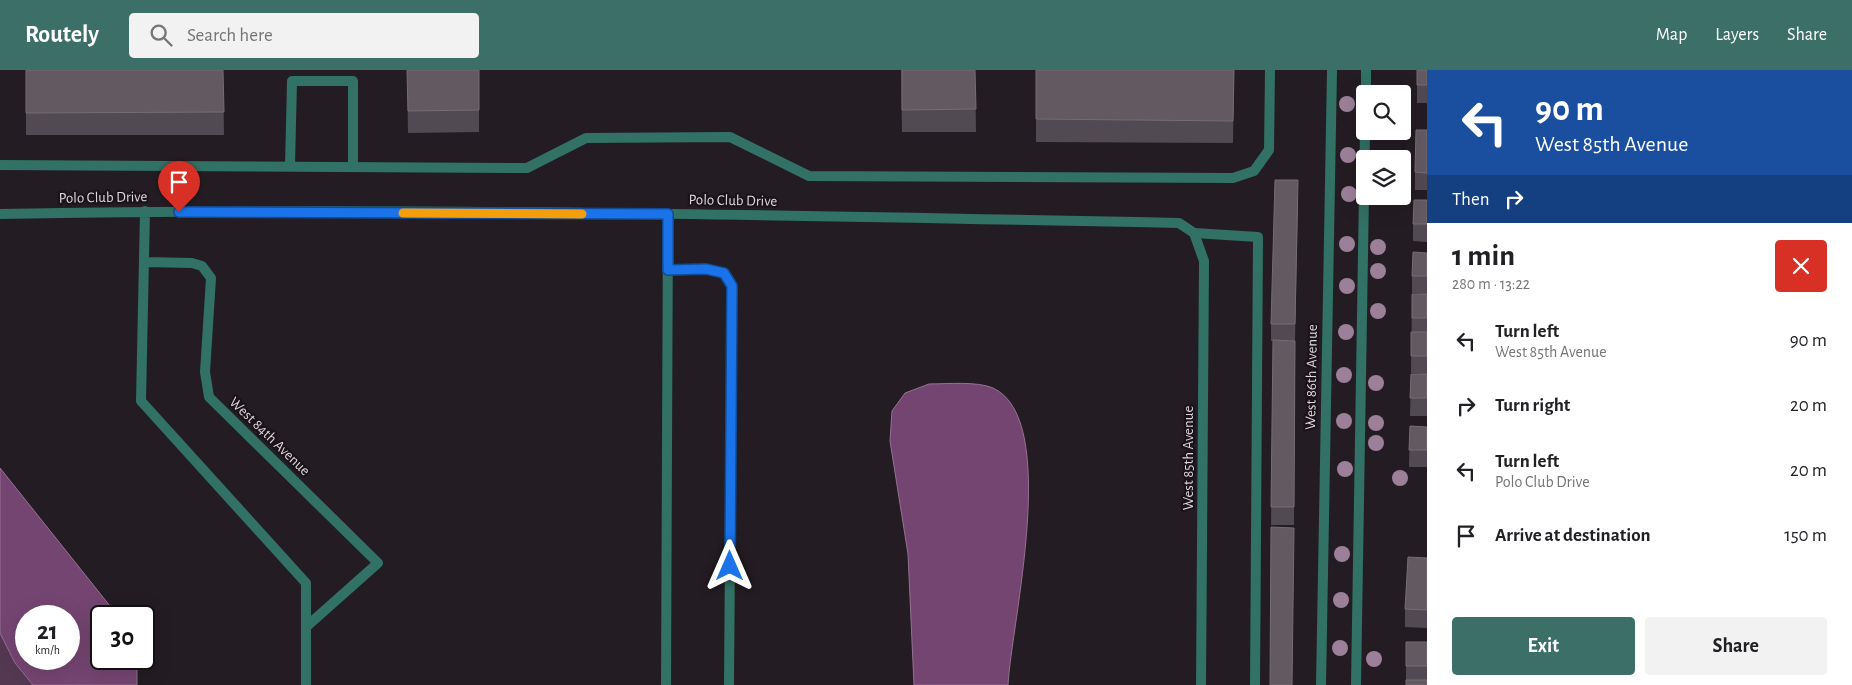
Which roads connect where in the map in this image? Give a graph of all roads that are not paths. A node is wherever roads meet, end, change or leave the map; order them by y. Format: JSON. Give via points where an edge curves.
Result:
{"nodes":[{"id":1,"x":1270,"y":70,"type":"edge"},
{"id":2,"x":1332,"y":70,"type":"edge"},
{"id":3,"x":1366,"y":70,"type":"edge"},
{"id":4,"x":1366,"y":85,"type":"edge"},
{"id":5,"x":1365,"y":140,"type":"edge"},
{"id":6,"x":0,"y":164,"type":"edge"},
{"id":7,"x":290,"y":166,"type":"junction"},
{"id":8,"x":353,"y":167,"type":"junction"},
{"id":9,"x":145,"y":211,"type":"junction"},
{"id":10,"x":0,"y":214,"type":"edge"},
{"id":11,"x":668,"y":214,"type":"junction"},
{"id":12,"x":1194,"y":233,"type":"junction"},
{"id":13,"x":144,"y":262,"type":"junction"},
{"id":14,"x":668,"y":270,"type":"junction"},
{"id":15,"x":306,"y":627,"type":"junction"},
{"id":16,"x":306,"y":685,"type":"edge"},
{"id":17,"x":666,"y":685,"type":"edge"},
{"id":18,"x":729,"y":685,"type":"edge"},
{"id":19,"x":1201,"y":685,"type":"edge"},
{"id":20,"x":1255,"y":685,"type":"edge"},
{"id":21,"x":1321,"y":685,"type":"edge"},
{"id":22,"x":1356,"y":685,"type":"edge"}],
"edges":[{"from":1,"to":8,"type":"street","via":[[1269,150],[1254,171],[1233,178],[809,176],[730,137],[586,138],[527,168]]},
{"from":2,"to":21,"type":"street","name":"West 86th Avenue"},
{"from":3,"to":4,"type":"street"},
{"from":5,"to":22,"type":"street"},
{"from":6,"to":7,"type":"street"},
{"from":7,"to":8,"type":"street"},
{"from":7,"to":8,"type":"street","via":[[292,81],[353,81]]},
{"from":9,"to":10,"type":"street","name":"Polo Club Drive"},
{"from":9,"to":11,"type":"street","name":"Polo Club Drive"},
{"from":9,"to":13,"type":"street"},
{"from":11,"to":12,"type":"street","name":"Polo Club Drive","via":[[1179,223]]},
{"from":11,"to":14,"type":"street"},
{"from":12,"to":19,"type":"street","name":"West 85th Avenue","via":[[1204,261]]},
{"from":12,"to":20,"type":"street","via":[[1258,237]]},
{"from":13,"to":15,"type":"street","via":[[141,401],[306,583]]},
{"from":13,"to":15,"type":"street","name":"West 84th Avenue","via":[[202,266],[211,278],[205,372],[209,397],[378,563]]},
{"from":14,"to":17,"type":"street"},
{"from":14,"to":18,"type":"street","via":[[706,269],[724,273],[732,286]]},
{"from":15,"to":16,"type":"street"}]}
